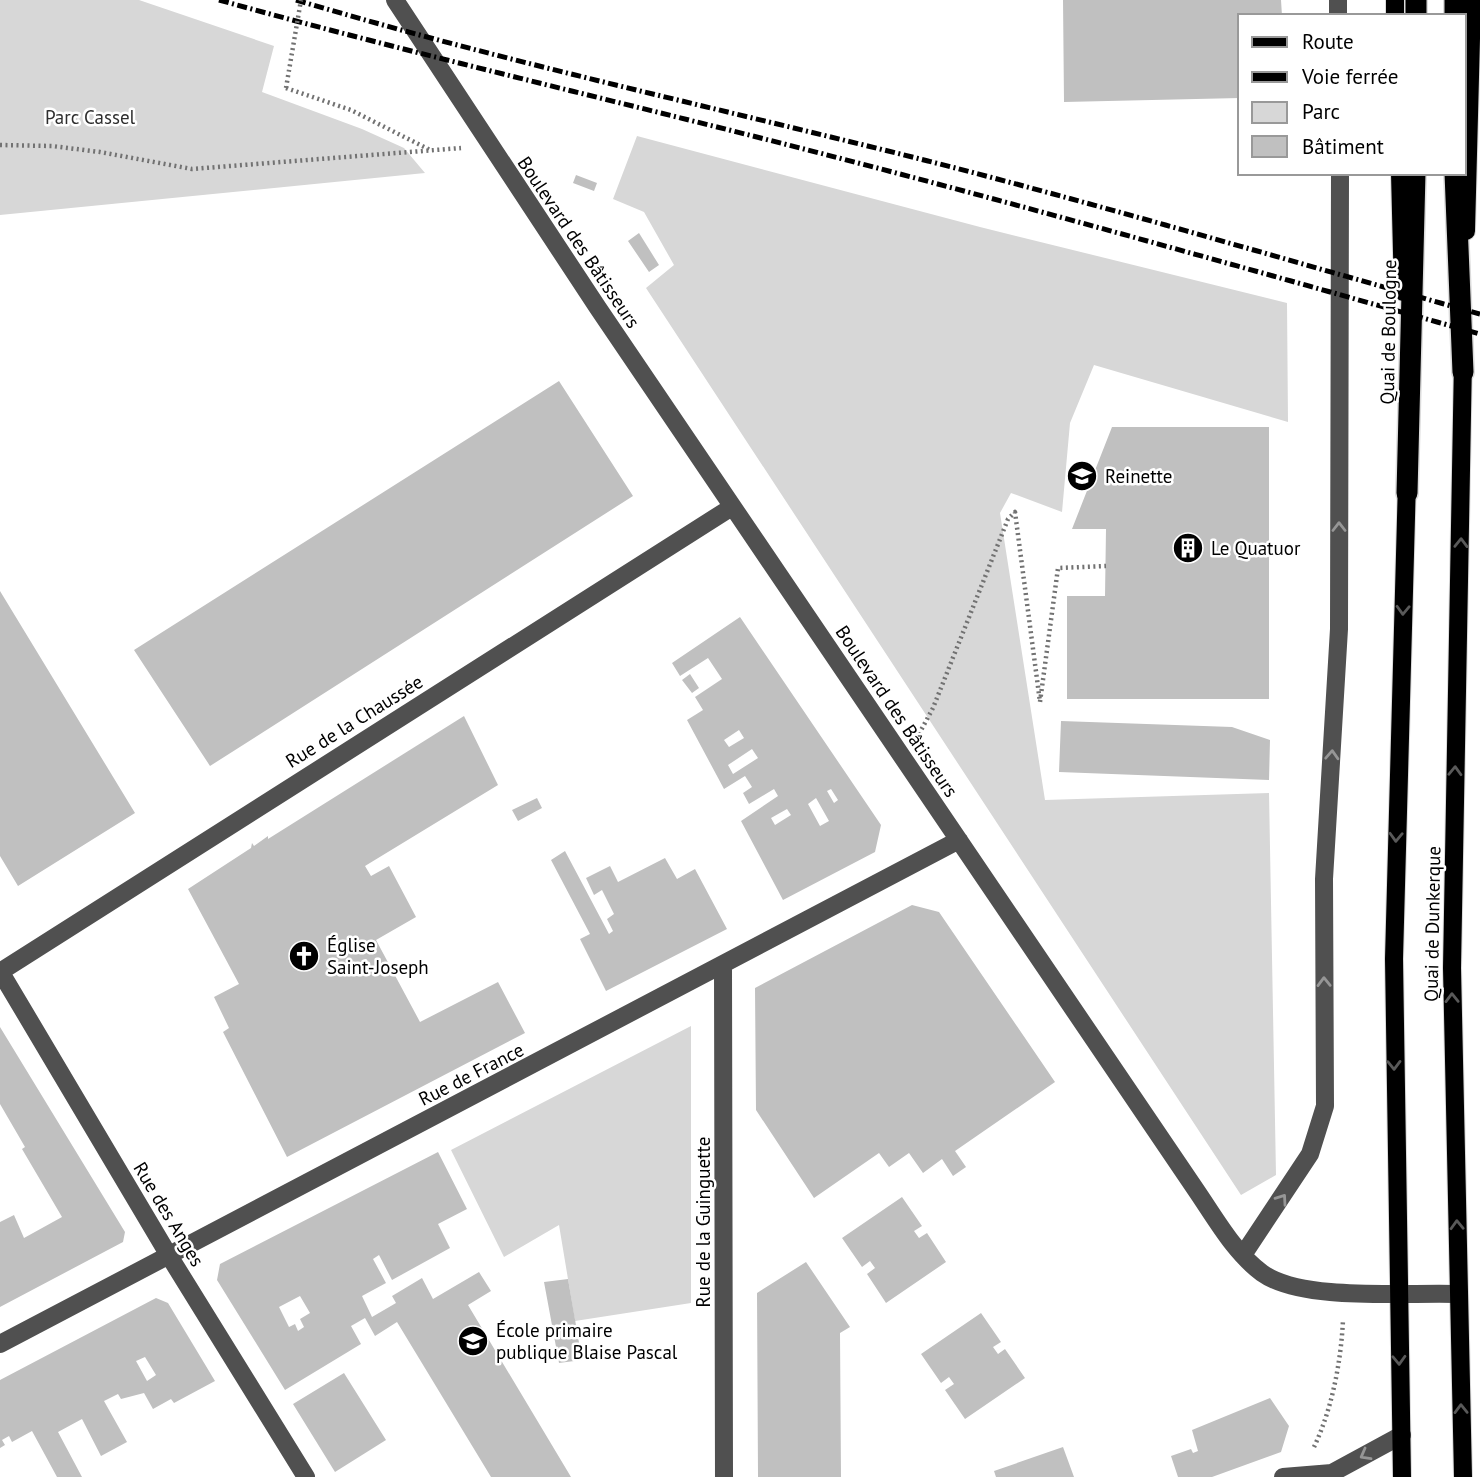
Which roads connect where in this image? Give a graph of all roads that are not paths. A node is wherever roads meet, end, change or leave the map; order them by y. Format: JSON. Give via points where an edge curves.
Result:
{"nodes":[{"id":1,"x":395,"y":0,"type":"edge"},
{"id":2,"x":1472,"y":0,"type":"edge"},
{"id":3,"x":1340,"y":175,"type":"edge"},
{"id":4,"x":1400,"y":175,"type":"edge"},
{"id":5,"x":1415,"y":175,"type":"edge"},
{"id":6,"x":1455,"y":175,"type":"edge"},
{"id":7,"x":1463,"y":372,"type":"junction"},
{"id":8,"x":1407,"y":493,"type":"junction"},
{"id":9,"x":732,"y":507,"type":"junction"},
{"id":10,"x":959,"y":840,"type":"junction"},
{"id":11,"x":723,"y":967,"type":"junction"},
{"id":12,"x":0,"y":972,"type":"edge"},
{"id":13,"x":168,"y":1254,"type":"junction"},
{"id":14,"x":1243,"y":1255,"type":"junction"},
{"id":15,"x":1398,"y":1292,"type":"junction"},
{"id":16,"x":1458,"y":1294,"type":"junction"},
{"id":17,"x":0,"y":1344,"type":"edge"},
{"id":18,"x":1402,"y":1435,"type":"junction"},
{"id":19,"x":1332,"y":1475,"type":"edge"},
{"id":20,"x":1285,"y":1476,"type":"edge"},
{"id":21,"x":306,"y":1477,"type":"edge"},
{"id":22,"x":724,"y":1477,"type":"edge"},
{"id":23,"x":1402,"y":1477,"type":"edge"},
{"id":24,"x":1463,"y":1477,"type":"edge"}],
"edges":[{"from":1,"to":9,"type":"street","name":"Boulevard des Bâtisseurs"},
{"from":2,"to":7,"type":"main road","name":"Quai de Dunkerque"},
{"from":14,"to":3,"type":"street","one_way":true,"via":[[1310,1154],[1325,1106],[1324,880],[1339,629]]},
{"from":4,"to":8,"type":"main road","name":"Quai de Dunkerque"},
{"from":5,"to":8,"type":"highway","name":"Quai de Boulogne"},
{"from":6,"to":7,"type":"highway"},
{"from":16,"to":7,"type":"main road","name":"Quai de Dunkerque","one_way":true,"via":[[1451,968]]},
{"from":8,"to":15,"type":"main road","name":"Quai de Dunkerque","one_way":true,"via":[[1394,959]]},
{"from":9,"to":10,"type":"street","name":"Boulevard des Bâtisseurs"},
{"from":9,"to":12,"type":"street","name":"Rue de la Chaussée"},
{"from":10,"to":11,"type":"street","name":"Rue de France"},
{"from":10,"to":14,"type":"street","name":"Boulevard des Bâtisseurs"},
{"from":11,"to":13,"type":"street","name":"Rue de France"},
{"from":11,"to":22,"type":"street","name":"Rue de la Guinguette"},
{"from":12,"to":13,"type":"street","name":"Rue des Anges"},
{"from":13,"to":17,"type":"street","name":"Rue de France"},
{"from":13,"to":21,"type":"street","name":"Rue des Anges"},
{"from":14,"to":15,"type":"street","name":"Boulevard des Bâtisseurs","via":[[1282,1284]]},
{"from":15,"to":16,"type":"street","name":"Boulevard des Bâtisseurs"},
{"from":15,"to":18,"type":"main road","name":"Quai de Dunkerque","one_way":true},
{"from":24,"to":16,"type":"main road","name":"Quai de Dunkerque","one_way":true},
{"from":18,"to":19,"type":"street","one_way":true},
{"from":18,"to":23,"type":"main road","name":"Quai de Dunkerque"},
{"from":19,"to":20,"type":"street"}]}
